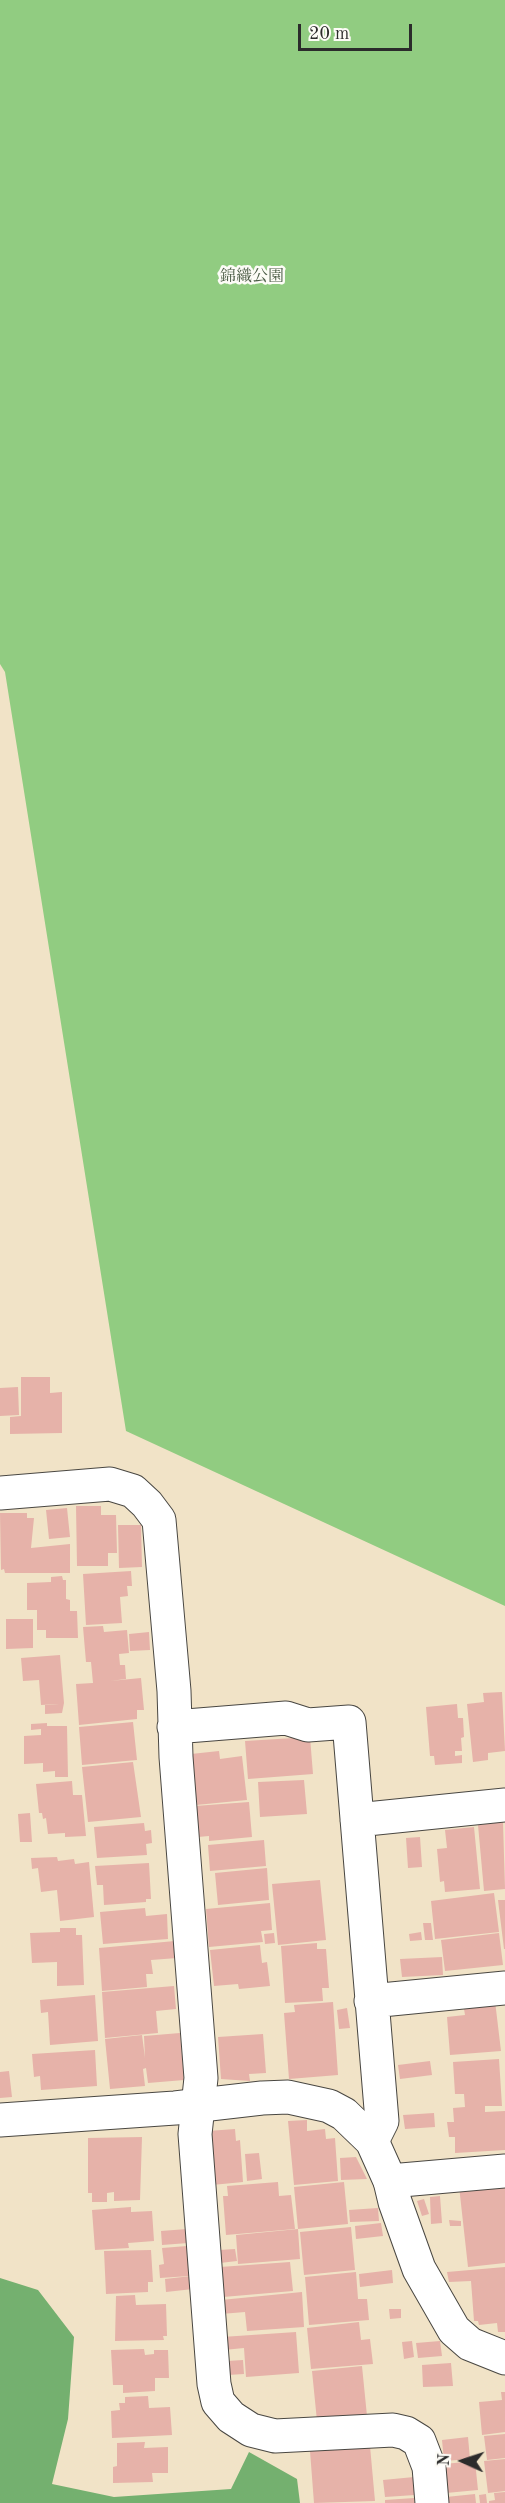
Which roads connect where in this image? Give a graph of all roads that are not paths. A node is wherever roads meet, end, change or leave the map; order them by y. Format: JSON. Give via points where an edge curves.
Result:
{"nodes":[{"id":1,"x":0,"y":1493,"type":"edge"},
{"id":2,"x":174,"y":1727,"type":"junction"},
{"id":3,"x":505,"y":1805,"type":"edge"},
{"id":4,"x":357,"y":1820,"type":"junction"},
{"id":5,"x":505,"y":1988,"type":"edge"},
{"id":6,"x":371,"y":2001,"type":"junction"},
{"id":7,"x":198,"y":2105,"type":"junction"},
{"id":8,"x":0,"y":2120,"type":"edge"},
{"id":9,"x":372,"y":2141,"type":"junction"},
{"id":10,"x":505,"y":2171,"type":"edge"},
{"id":11,"x":390,"y":2181,"type":"junction"},
{"id":12,"x":505,"y":2358,"type":"edge"},
{"id":13,"x":432,"y":2503,"type":"edge"}],
"edges":[{"from":1,"to":2,"type":"street","via":[[110,1484],[133,1491],[159,1520]]},
{"from":2,"to":4,"type":"street","via":[[286,1718],[308,1725],[349,1722]]},
{"from":2,"to":7,"type":"street","via":[[201,2078]]},
{"from":3,"to":4,"type":"street"},
{"from":4,"to":6,"type":"street"},
{"from":5,"to":6,"type":"street"},
{"from":6,"to":9,"type":"street","via":[[382,2121]]},
{"from":7,"to":8,"type":"street"},
{"from":7,"to":9,"type":"street","via":[[262,2098],[312,2100],[344,2114]]},
{"from":7,"to":13,"type":"street","via":[[195,2134],[218,2402],[231,2417],[251,2430],[275,2436],[393,2430],[406,2433],[419,2441],[429,2468]]},
{"from":9,"to":11,"type":"street"},
{"from":10,"to":11,"type":"street"},
{"from":11,"to":12,"type":"street","via":[[420,2269],[454,2330],[470,2343]]}]}
